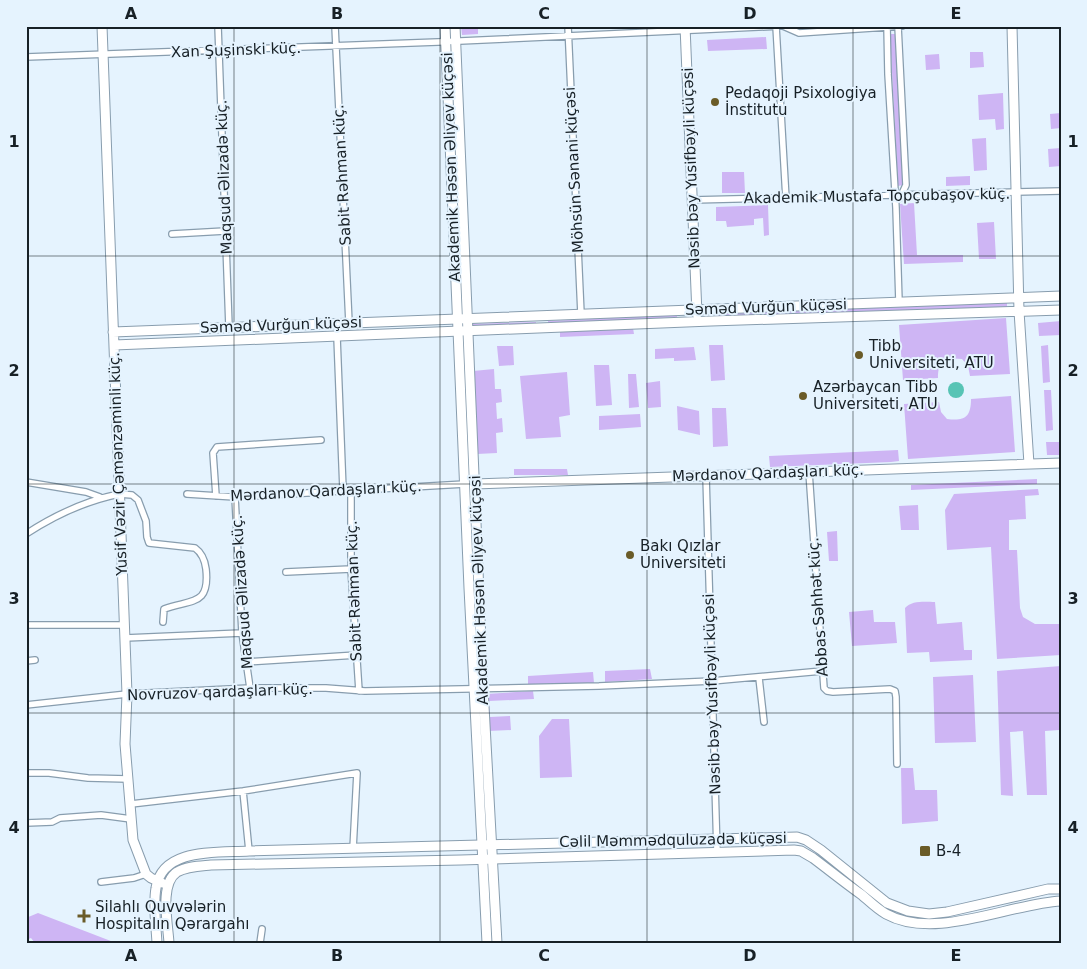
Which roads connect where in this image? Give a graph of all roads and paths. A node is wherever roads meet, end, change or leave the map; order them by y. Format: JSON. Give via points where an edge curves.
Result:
{"nodes":[{"id":1,"x":102,"y":26,"type":"edge"},
{"id":2,"x":218,"y":26,"type":"edge"},
{"id":3,"x":335,"y":26,"type":"edge"},
{"id":4,"x":446,"y":26,"type":"edge"},
{"id":5,"x":455,"y":26,"type":"edge"},
{"id":6,"x":568,"y":26,"type":"edge"},
{"id":7,"x":776,"y":26,"type":"edge"},
{"id":8,"x":782,"y":26,"type":"edge"},
{"id":9,"x":898,"y":26,"type":"edge"},
{"id":10,"x":902,"y":26,"type":"edge"},
{"id":11,"x":1012,"y":26,"type":"edge"},
{"id":12,"x":887,"y":27,"type":"edge"},
{"id":13,"x":686,"y":28,"type":"edge"},
{"id":14,"x":568,"y":35,"type":"junction"},
{"id":15,"x":451,"y":42,"type":"junction"},
{"id":16,"x":336,"y":45,"type":"junction"},
{"id":17,"x":220,"y":51,"type":"junction"},
{"id":18,"x":102,"y":54,"type":"junction"},
{"id":19,"x":26,"y":57,"type":"edge"},
{"id":20,"x":1061,"y":191,"type":"edge"},
{"id":21,"x":1016,"y":193,"type":"junction"},
{"id":22,"x":898,"y":196,"type":"junction"},
{"id":23,"x":786,"y":199,"type":"junction"},
{"id":24,"x":692,"y":200,"type":"junction"},
{"id":25,"x":225,"y":231,"type":"junction"},
{"id":26,"x":172,"y":234,"type":"dead end"},
{"id":27,"x":1061,"y":296,"type":"edge"},
{"id":28,"x":1018,"y":298,"type":"junction"},
{"id":29,"x":899,"y":302,"type":"junction"},
{"id":30,"x":697,"y":310,"type":"junction"},
{"id":31,"x":1061,"y":310,"type":"edge"},
{"id":32,"x":1019,"y":312,"type":"junction"},
{"id":33,"x":581,"y":314,"type":"junction"},
{"id":34,"x":543,"y":316,"type":"junction"},
{"id":35,"x":461,"y":319,"type":"junction"},
{"id":36,"x":706,"y":322,"type":"junction"},
{"id":37,"x":349,"y":323,"type":"junction"},
{"id":38,"x":228,"y":327,"type":"junction"},
{"id":39,"x":544,"y":328,"type":"junction"},
{"id":40,"x":113,"y":332,"type":"junction"},
{"id":41,"x":465,"y":336,"type":"junction"},
{"id":42,"x":337,"y":337,"type":"junction"},
{"id":43,"x":114,"y":345,"type":"junction"},
{"id":44,"x":320,"y":440,"type":"dead end"},
{"id":45,"x":1061,"y":463,"type":"edge"},
{"id":46,"x":1028,"y":464,"type":"junction"},
{"id":47,"x":809,"y":472,"type":"junction"},
{"id":48,"x":706,"y":476,"type":"junction"},
{"id":49,"x":26,"y":482,"type":"edge"},
{"id":50,"x":470,"y":484,"type":"junction"},
{"id":51,"x":343,"y":490,"type":"junction"},
{"id":52,"x":351,"y":490,"type":"junction"},
{"id":53,"x":119,"y":494,"type":"junction"},
{"id":54,"x":188,"y":494,"type":"dead end"},
{"id":55,"x":216,"y":496,"type":"junction"},
{"id":56,"x":235,"y":497,"type":"junction"},
{"id":57,"x":102,"y":498,"type":"junction"},
{"id":58,"x":26,"y":534,"type":"edge"},
{"id":59,"x":351,"y":569,"type":"junction"},
{"id":60,"x":286,"y":572,"type":"dead end"},
{"id":61,"x":163,"y":622,"type":"dead end"},
{"id":62,"x":26,"y":625,"type":"edge"},
{"id":63,"x":124,"y":625,"type":"junction"},
{"id":64,"x":242,"y":633,"type":"junction"},
{"id":65,"x":125,"y":638,"type":"junction"},
{"id":66,"x":357,"y":655,"type":"junction"},
{"id":67,"x":34,"y":660,"type":"dead end"},
{"id":68,"x":26,"y":661,"type":"edge"},
{"id":69,"x":246,"y":662,"type":"junction"},
{"id":70,"x":822,"y":671,"type":"junction"},
{"id":71,"x":759,"y":678,"type":"junction"},
{"id":72,"x":712,"y":682,"type":"junction"},
{"id":73,"x":250,"y":688,"type":"junction"},
{"id":74,"x":479,"y":689,"type":"junction"},
{"id":75,"x":359,"y":691,"type":"junction"},
{"id":76,"x":127,"y":694,"type":"junction"},
{"id":77,"x":26,"y":705,"type":"edge"},
{"id":78,"x":764,"y":722,"type":"dead end"},
{"id":79,"x":897,"y":764,"type":"dead end"},
{"id":80,"x":26,"y":773,"type":"edge"},
{"id":81,"x":128,"y":779,"type":"junction"},
{"id":82,"x":243,"y":791,"type":"junction"},
{"id":83,"x":131,"y":804,"type":"junction"},
{"id":84,"x":131,"y":820,"type":"junction"},
{"id":85,"x":26,"y":823,"type":"edge"},
{"id":86,"x":717,"y":839,"type":"junction"},
{"id":87,"x":806,"y":840,"type":"junction"},
{"id":88,"x":489,"y":843,"type":"junction"},
{"id":89,"x":353,"y":849,"type":"junction"},
{"id":90,"x":292,"y":850,"type":"junction"},
{"id":91,"x":248,"y":851,"type":"junction"},
{"id":92,"x":801,"y":851,"type":"junction"},
{"id":93,"x":717,"y":852,"type":"junction"},
{"id":94,"x":490,"y":862,"type":"junction"},
{"id":95,"x":292,"y":863,"type":"junction"},
{"id":96,"x":146,"y":874,"type":"junction"},
{"id":97,"x":101,"y":882,"type":"dead end"},
{"id":98,"x":157,"y":882,"type":"junction"},
{"id":99,"x":168,"y":885,"type":"junction"},
{"id":100,"x":1061,"y":889,"type":"edge"},
{"id":101,"x":1061,"y":900,"type":"edge"},
{"id":102,"x":262,"y":929,"type":"dead end"},
{"id":103,"x":157,"y":943,"type":"edge"},
{"id":104,"x":169,"y":943,"type":"edge"},
{"id":105,"x":260,"y":943,"type":"edge"},
{"id":106,"x":487,"y":943,"type":"edge"},
{"id":107,"x":497,"y":943,"type":"edge"}],
"edges":[{"from":1,"to":18,"type":"main road","name":"Yusif Vəzir Çəmənzəminli küç."},
{"from":2,"to":17,"type":"street","name":"Maqsud Əlizadə küç."},
{"from":3,"to":16,"type":"street","name":"Sabit Rəhman küç."},
{"from":4,"to":15,"type":"main road","name":"Akademik Həsən Əliyev küçəsi"},
{"from":5,"to":15,"type":"main road","name":"Akademik Həsən Əliyev küçəsi"},
{"from":6,"to":14,"type":"street","name":"Möhsün Sənani küçəsi"},
{"from":7,"to":8,"type":"street","name":"Xan Şuşinski küç."},
{"from":7,"to":13,"type":"street","name":"Xan Şuşinski küç."},
{"from":7,"to":23,"type":"street"},
{"from":8,"to":12,"type":"street","name":"Xan Şuşinski küç.","via":[[799,33]]},
{"from":9,"to":10,"type":"street","name":"Xan Şuşinski küç."},
{"from":9,"to":12,"type":"street","name":"Xan Şuşinski küç."},
{"from":9,"to":22,"type":"street","via":[[906,185]]},
{"from":11,"to":21,"type":"main road"},
{"from":12,"to":22,"type":"street"},
{"from":13,"to":14,"type":"street","name":"Xan Şuşinski küç."},
{"from":13,"to":24,"type":"main road","name":"Nəsib bəy Yusifbəyli küçəsi"},
{"from":14,"to":15,"type":"street","name":"Xan Şuşinski küç."},
{"from":14,"to":33,"type":"street","name":"Möhsün Sənani küçəsi"},
{"from":15,"to":16,"type":"street","name":"Xan Şuşinski küç."},
{"from":15,"to":35,"type":"main road","name":"Akademik Həsən Əliyev küçəsi"},
{"from":16,"to":17,"type":"street","name":"Xan Şuşinski küç."},
{"from":16,"to":37,"type":"street","name":"Sabit Rəhman küç."},
{"from":17,"to":18,"type":"street","name":"Xan Şuşinski küç."},
{"from":17,"to":25,"type":"street","name":"Maqsud Əlizadə küç."},
{"from":18,"to":19,"type":"street","name":"Xan Şuşinski küç."},
{"from":18,"to":40,"type":"main road","name":"Yusif Vəzir Çəmənzəminli küç."},
{"from":20,"to":21,"type":"street","name":"Akademik Mustafa Topçubaşov küç."},
{"from":21,"to":22,"type":"street","name":"Akademik Mustafa Topçubaşov küç."},
{"from":21,"to":28,"type":"main road"},
{"from":22,"to":23,"type":"street","name":"Akademik Mustafa Topçubaşov küç."},
{"from":22,"to":29,"type":"street"},
{"from":23,"to":24,"type":"street","name":"Akademik Mustafa Topçubaşov küç."},
{"from":24,"to":30,"type":"main road","name":"Nəsib bəy Yusifbəyli küçəsi"},
{"from":25,"to":26,"type":"street"},
{"from":25,"to":38,"type":"street","name":"Maqsud Əlizadə küç."},
{"from":27,"to":28,"type":"main road","name":"Səməd Vurğun küçəsi"},
{"from":28,"to":29,"type":"main road","name":"Səməd Vurğun küçəsi"},
{"from":28,"to":32,"type":"main road"},
{"from":29,"to":30,"type":"main road","name":"Səməd Vurğun küçəsi"},
{"from":30,"to":33,"type":"main road","name":"Səməd Vurğun küçəsi"},
{"from":30,"to":36,"type":"main road","via":[[700,319]]},
{"from":31,"to":32,"type":"main road","name":"Səməd Vurğun küçəsi"},
{"from":32,"to":36,"type":"main road","name":"Səməd Vurğun küçəsi"},
{"from":32,"to":46,"type":"main road"},
{"from":33,"to":34,"type":"main road","name":"Səməd Vurğun küçəsi"},
{"from":34,"to":35,"type":"main road","name":"Səməd Vurğun küçəsi"},
{"from":34,"to":39,"type":"main road"},
{"from":35,"to":37,"type":"main road","name":"Səməd Vurğun küçəsi"},
{"from":35,"to":41,"type":"main road","name":"Akademik Həsən Əliyev küçəsi"},
{"from":36,"to":39,"type":"main road","name":"Səməd Vurğun küçəsi"},
{"from":37,"to":38,"type":"main road","name":"Səməd Vurğun küçəsi"},
{"from":38,"to":40,"type":"main road","name":"Səməd Vurğun küçəsi"},
{"from":39,"to":41,"type":"main road","name":"Səməd Vurğun küçəsi"},
{"from":40,"to":43,"type":"main road","name":"Yusif Vəzir Çəmənzəminli küç."},
{"from":41,"to":42,"type":"main road","name":"Səməd Vurğun küçəsi","via":[[448,332]]},
{"from":41,"to":50,"type":"main road","name":"Akademik Həsən Əliyev küçəsi"},
{"from":42,"to":43,"type":"main road","name":"Səməd Vurğun küçəsi"},
{"from":42,"to":51,"type":"street"},
{"from":43,"to":53,"type":"main road","name":"Yusif Vəzir Çəmənzəminli küç."},
{"from":44,"to":55,"type":"street","via":[[218,447],[213,453]]},
{"from":45,"to":46,"type":"main road","name":"Mərdanov Qardaşları küç."},
{"from":46,"to":47,"type":"main road","name":"Mərdanov Qardaşları küç."},
{"from":47,"to":48,"type":"main road","name":"Mərdanov Qardaşları küç."},
{"from":47,"to":70,"type":"street","name":"Abbas Səhhət küç."},
{"from":48,"to":50,"type":"main road","name":"Mərdanov Qardaşları küç."},
{"from":48,"to":72,"type":"street","name":"Nəsib bəy Yusifbəyli küçəsi"},
{"from":49,"to":57,"type":"street","via":[[86,492]]},
{"from":50,"to":52,"type":"street","name":"Mərdanov Qardaşları küç."},
{"from":50,"to":74,"type":"main road","name":"Akademik Həsən Əliyev küçəsi"},
{"from":51,"to":52,"type":"street","name":"Mərdanov Qardaşları küç."},
{"from":51,"to":56,"type":"street","name":"Mərdanov Qardaşları küç."},
{"from":52,"to":59,"type":"street","name":"Sabit Rəhman küç."},
{"from":53,"to":57,"type":"street"},
{"from":53,"to":61,"type":"street","via":[[132,495],[138,500],[150,543],[196,548],[205,562],[205,592],[199,598],[164,609]]},
{"from":53,"to":63,"type":"main road","name":"Yusif Vəzir Çəmənzəminli küç."},
{"from":54,"to":55,"type":"street","name":"Mərdanov Qardaşları küç."},
{"from":55,"to":56,"type":"street","name":"Mərdanov Qardaşları küç."},
{"from":56,"to":64,"type":"street","name":"Maqsud Əlizadə küç."},
{"from":57,"to":58,"type":"street","via":[[48,519]]},
{"from":59,"to":60,"type":"street"},
{"from":59,"to":66,"type":"street","name":"Sabit Rəhman küç."},
{"from":62,"to":63,"type":"street"},
{"from":63,"to":65,"type":"main road","name":"Yusif Vəzir Çəmənzəminli küç."},
{"from":64,"to":65,"type":"street"},
{"from":64,"to":69,"type":"street","name":"Maqsud Əlizadə küç."},
{"from":65,"to":76,"type":"main road","name":"Yusif Vəzir Çəmənzəminli küç."},
{"from":66,"to":69,"type":"street"},
{"from":66,"to":75,"type":"street","name":"Sabit Rəhman küç."},
{"from":67,"to":68,"type":"street"},
{"from":69,"to":73,"type":"street","name":"Maqsud Əlizadə küç."},
{"from":70,"to":71,"type":"street","name":"Novruzov qardaşları küç."},
{"from":70,"to":79,"type":"street","name":"Abbas Səhhət küç.","via":[[827,691],[890,689],[895,692]]},
{"from":71,"to":72,"type":"street","name":"Novruzov qardaşları küç."},
{"from":71,"to":78,"type":"street"},
{"from":72,"to":74,"type":"street","name":"Novruzov qardaşları küç."},
{"from":72,"to":86,"type":"street","name":"Nəsib bəy Yusifbəyli küçəsi"},
{"from":73,"to":75,"type":"street","name":"Novruzov qardaşları küç."},
{"from":73,"to":76,"type":"street","name":"Novruzov qardaşları küç."},
{"from":74,"to":75,"type":"street","name":"Novruzov qardaşları küç."},
{"from":74,"to":88,"type":"main road","name":"Akademik Həsən Əliyev küçəsi"},
{"from":76,"to":77,"type":"street","name":"Novruzov qardaşları küç."},
{"from":76,"to":81,"type":"main road","name":"Yusif Vəzir Çəmənzəminli küç.","via":[[125,744]]},
{"from":80,"to":81,"type":"street"},
{"from":81,"to":83,"type":"main road","name":"Yusif Vəzir Çəmənzəminli küç."},
{"from":82,"to":83,"type":"street"},
{"from":82,"to":89,"type":"street","via":[[357,773]]},
{"from":82,"to":91,"type":"street"},
{"from":83,"to":84,"type":"main road","name":"Yusif Vəzir Çəmənzəminli küç."},
{"from":84,"to":85,"type":"street","via":[[101,815]]},
{"from":84,"to":96,"type":"main road","name":"Yusif Vəzir Çəmənzəminli küç.","via":[[133,840]]},
{"from":86,"to":87,"type":"main road","name":"Cəlil Məmmədquluzadə küçəsi","via":[[792,837]]},
{"from":86,"to":88,"type":"main road","name":"Cəlil Məmmədquluzadə küçəsi"},
{"from":86,"to":93,"type":"street","name":"Nəsib bəy Yusifbəyli küçəsi"},
{"from":87,"to":92,"type":"main road"},
{"from":87,"to":100,"type":"main road","name":"Cəlil Məmmədquluzadə küçəsi","via":[[888,903],[908,911],[947,912]]},
{"from":88,"to":89,"type":"main road","name":"Cəlil Məmmədquluzadə küçəsi"},
{"from":88,"to":94,"type":"main road","name":"Akademik Həsən Əliyev küçəsi"},
{"from":89,"to":90,"type":"main road"},
{"from":90,"to":91,"type":"main road"},
{"from":90,"to":95,"type":"main road"},
{"from":91,"to":98,"type":"main road","via":[[181,857],[162,871]]},
{"from":92,"to":93,"type":"main road","name":"Cəlil Məmmədquluzadə küçəsi"},
{"from":92,"to":101,"type":"main road","name":"Cəlil Məmmədquluzadə küçəsi","via":[[884,913],[916,923],[949,922]]},
{"from":93,"to":94,"type":"main road","name":"Cəlil Məmmədquluzadə küçəsi"},
{"from":94,"to":95,"type":"main road","name":"Cəlil Məmmədquluzadə küçəsi"},
{"from":94,"to":106,"type":"main road"},
{"from":94,"to":107,"type":"main road"},
{"from":95,"to":99,"type":"main road","via":[[189,867],[178,872]]},
{"from":96,"to":97,"type":"street"},
{"from":96,"to":98,"type":"main road"},
{"from":98,"to":99,"type":"main road"},
{"from":98,"to":103,"type":"main road"},
{"from":99,"to":104,"type":"main road"},
{"from":102,"to":105,"type":"street"}]}
